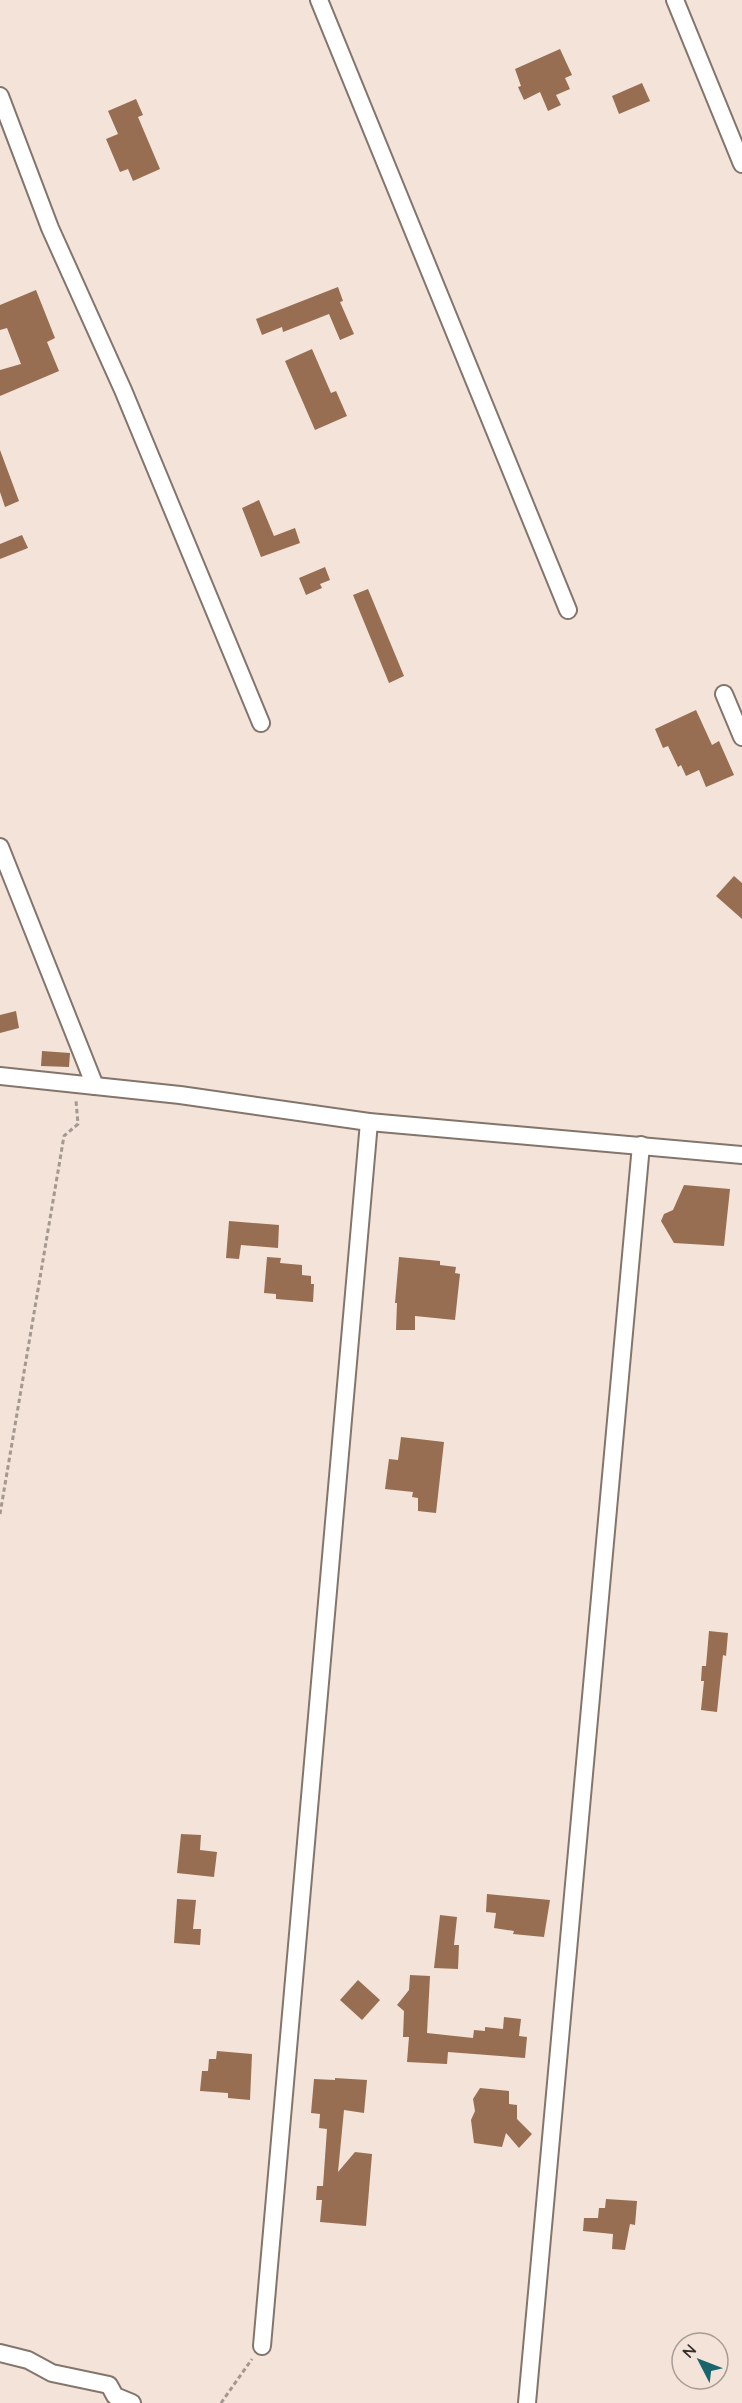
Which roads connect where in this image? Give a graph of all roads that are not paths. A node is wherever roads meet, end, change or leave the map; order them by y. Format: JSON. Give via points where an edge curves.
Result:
{"nodes":[{"id":1,"x":319,"y":0,"type":"edge"},
{"id":2,"x":675,"y":0,"type":"edge"},
{"id":3,"x":0,"y":96,"type":"edge"},
{"id":4,"x":742,"y":164,"type":"edge"},
{"id":5,"x":568,"y":610,"type":"dead end"},
{"id":6,"x":723,"y":694,"type":"dead end"},
{"id":7,"x":261,"y":723,"type":"dead end"},
{"id":8,"x":742,"y":737,"type":"edge"},
{"id":9,"x":0,"y":846,"type":"edge"},
{"id":10,"x":0,"y":1076,"type":"edge"},
{"id":11,"x":95,"y":1086,"type":"junction"},
{"id":12,"x":369,"y":1122,"type":"junction"},
{"id":13,"x":641,"y":1146,"type":"junction"},
{"id":14,"x":742,"y":1155,"type":"edge"},
{"id":15,"x":262,"y":2346,"type":"road end"},
{"id":16,"x":0,"y":2353,"type":"edge"},
{"id":17,"x":132,"y":2403,"type":"edge"},
{"id":18,"x":527,"y":2403,"type":"edge"}],
"edges":[{"from":1,"to":5,"type":"street"},
{"from":2,"to":4,"type":"street"},
{"from":3,"to":7,"type":"street","via":[[50,228],[123,390]]},
{"from":6,"to":8,"type":"street"},
{"from":9,"to":11,"type":"street"},
{"from":10,"to":11,"type":"street"},
{"from":11,"to":12,"type":"street"},
{"from":12,"to":13,"type":"street"},
{"from":12,"to":15,"type":"street"},
{"from":13,"to":14,"type":"street"},
{"from":13,"to":18,"type":"street"},
{"from":16,"to":17,"type":"street","via":[[28,2360],[52,2373],[109,2385],[115,2396]]}]}
